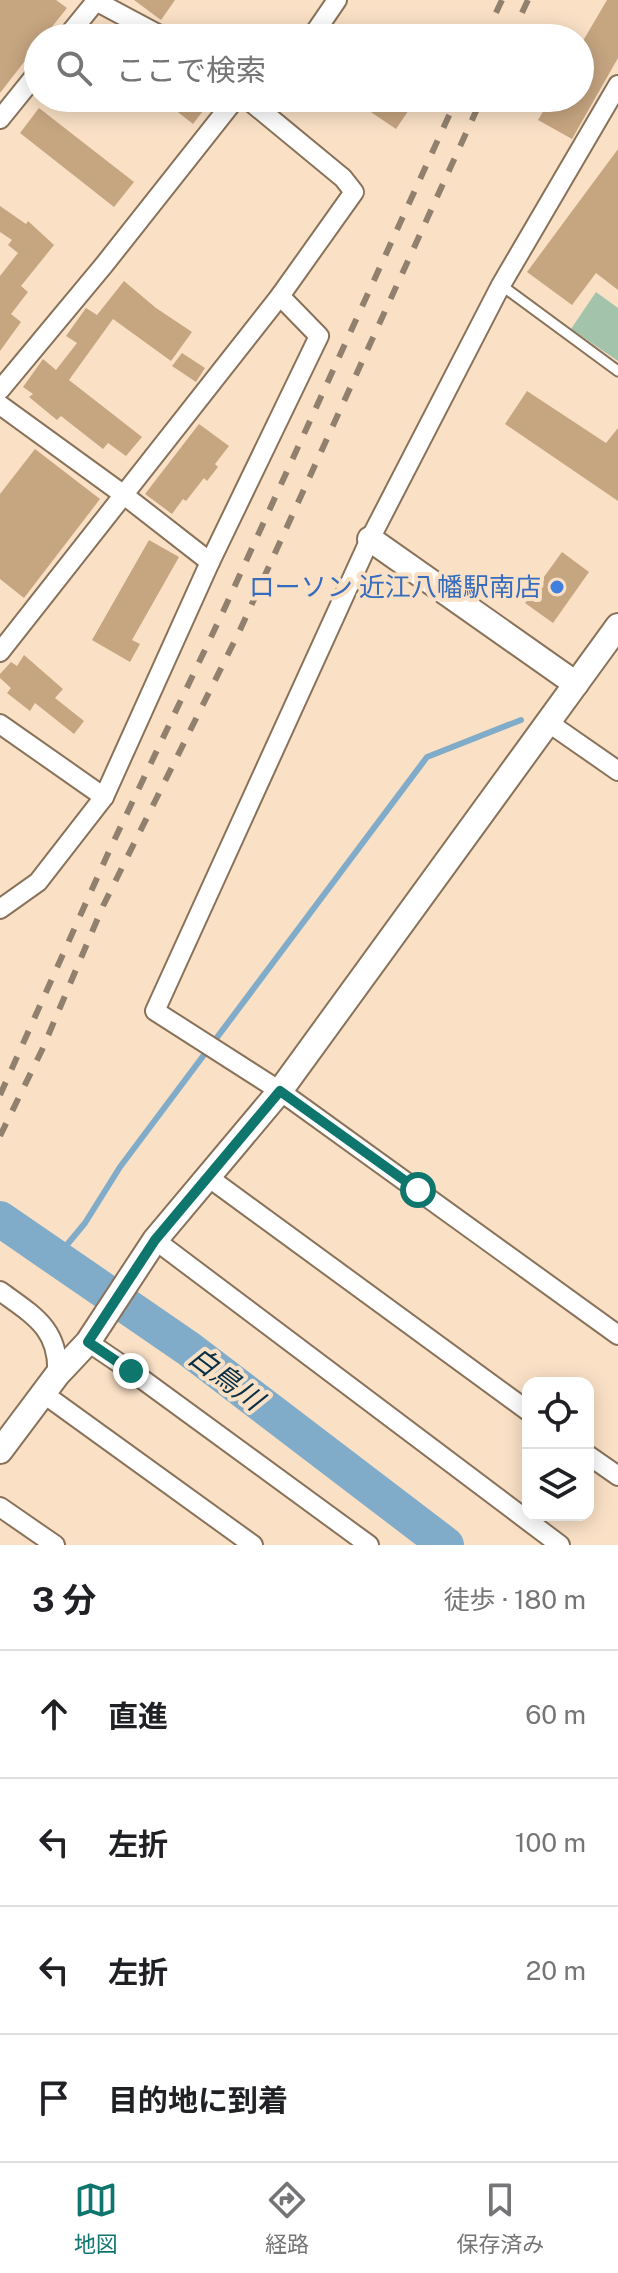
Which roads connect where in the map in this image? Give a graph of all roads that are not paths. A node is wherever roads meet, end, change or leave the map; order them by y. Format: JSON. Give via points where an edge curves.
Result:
{"nodes":[{"id":1,"x":337,"y":0,"type":"edge"},
{"id":2,"x":95,"y":1,"type":"edge"},
{"id":3,"x":119,"y":6,"type":"edge"},
{"id":4,"x":77,"y":24,"type":"edge"},
{"id":5,"x":145,"y":24,"type":"edge"},
{"id":6,"x":321,"y":24,"type":"edge"},
{"id":7,"x":618,"y":85,"type":"edge"},
{"id":8,"x":24,"y":89,"type":"edge"},
{"id":9,"x":225,"y":112,"type":"edge"},
{"id":10,"x":273,"y":112,"type":"edge"},
{"id":11,"x":0,"y":119,"type":"edge"},
{"id":12,"x":501,"y":285,"type":"junction"},
{"id":13,"x":280,"y":296,"type":"junction"},
{"id":14,"x":618,"y":371,"type":"edge"},
{"id":15,"x":0,"y":390,"type":"edge"},
{"id":16,"x":0,"y":405,"type":"edge"},
{"id":17,"x":124,"y":495,"type":"junction"},
{"id":18,"x":370,"y":539,"type":"junction"},
{"id":19,"x":210,"y":562,"type":"junction"},
{"id":20,"x":618,"y":626,"type":"edge"},
{"id":21,"x":0,"y":652,"type":"edge"},
{"id":22,"x":576,"y":684,"type":"junction"},
{"id":23,"x":549,"y":723,"type":"junction"},
{"id":24,"x":0,"y":724,"type":"edge"},
{"id":25,"x":618,"y":771,"type":"edge"},
{"id":26,"x":104,"y":797,"type":"junction"},
{"id":27,"x":0,"y":909,"type":"edge"},
{"id":28,"x":280,"y":1091,"type":"junction"},
{"id":29,"x":208,"y":1177,"type":"junction"},
{"id":30,"x":155,"y":1240,"type":"junction"},
{"id":31,"x":0,"y":1291,"type":"edge"},
{"id":32,"x":618,"y":1335,"type":"edge"},
{"id":33,"x":88,"y":1342,"type":"junction"},
{"id":34,"x":50,"y":1385,"type":"junction"},
{"id":35,"x":522,"y":1407,"type":"edge"},
{"id":36,"x":0,"y":1451,"type":"edge"},
{"id":37,"x":594,"y":1459,"type":"edge"},
{"id":38,"x":618,"y":1476,"type":"edge"},
{"id":39,"x":0,"y":1507,"type":"edge"},
{"id":40,"x":55,"y":1545,"type":"edge"},
{"id":41,"x":253,"y":1545,"type":"edge"},
{"id":42,"x":369,"y":1545,"type":"edge"},
{"id":43,"x":560,"y":1545,"type":"edge"}],
"edges":[{"from":1,"to":6,"type":"street"},
{"from":2,"to":3,"type":"street"},
{"from":2,"to":4,"type":"street"},
{"from":3,"to":5,"type":"street"},
{"from":7,"to":12,"type":"street"},
{"from":8,"to":11,"type":"street"},
{"from":9,"to":15,"type":"street"},
{"from":10,"to":13,"type":"street","via":[[354,192]]},
{"from":12,"to":14,"type":"lane"},
{"from":12,"to":18,"type":"street"},
{"from":13,"to":17,"type":"street"},
{"from":13,"to":19,"type":"street","via":[[319,336]]},
{"from":16,"to":17,"type":"street"},
{"from":17,"to":19,"type":"street"},
{"from":17,"to":21,"type":"street"},
{"from":18,"to":22,"type":"street"},
{"from":18,"to":28,"type":"street","via":[[155,1011]]},
{"from":19,"to":26,"type":"street"},
{"from":20,"to":22,"type":"street"},
{"from":22,"to":23,"type":"street"},
{"from":23,"to":25,"type":"street"},
{"from":23,"to":28,"type":"street"},
{"from":24,"to":26,"type":"street"},
{"from":26,"to":27,"type":"street","via":[[38,882]]},
{"from":28,"to":29,"type":"street"},
{"from":28,"to":32,"type":"street"},
{"from":29,"to":30,"type":"street"},
{"from":29,"to":35,"type":"street"},
{"from":30,"to":33,"type":"street"},
{"from":30,"to":43,"type":"street"},
{"from":31,"to":34,"type":"street","via":[[45,1324],[58,1357]]},
{"from":33,"to":34,"type":"street"},
{"from":33,"to":42,"type":"street"},
{"from":34,"to":36,"type":"street"},
{"from":34,"to":41,"type":"street"},
{"from":37,"to":38,"type":"street"},
{"from":39,"to":40,"type":"street"}]}
